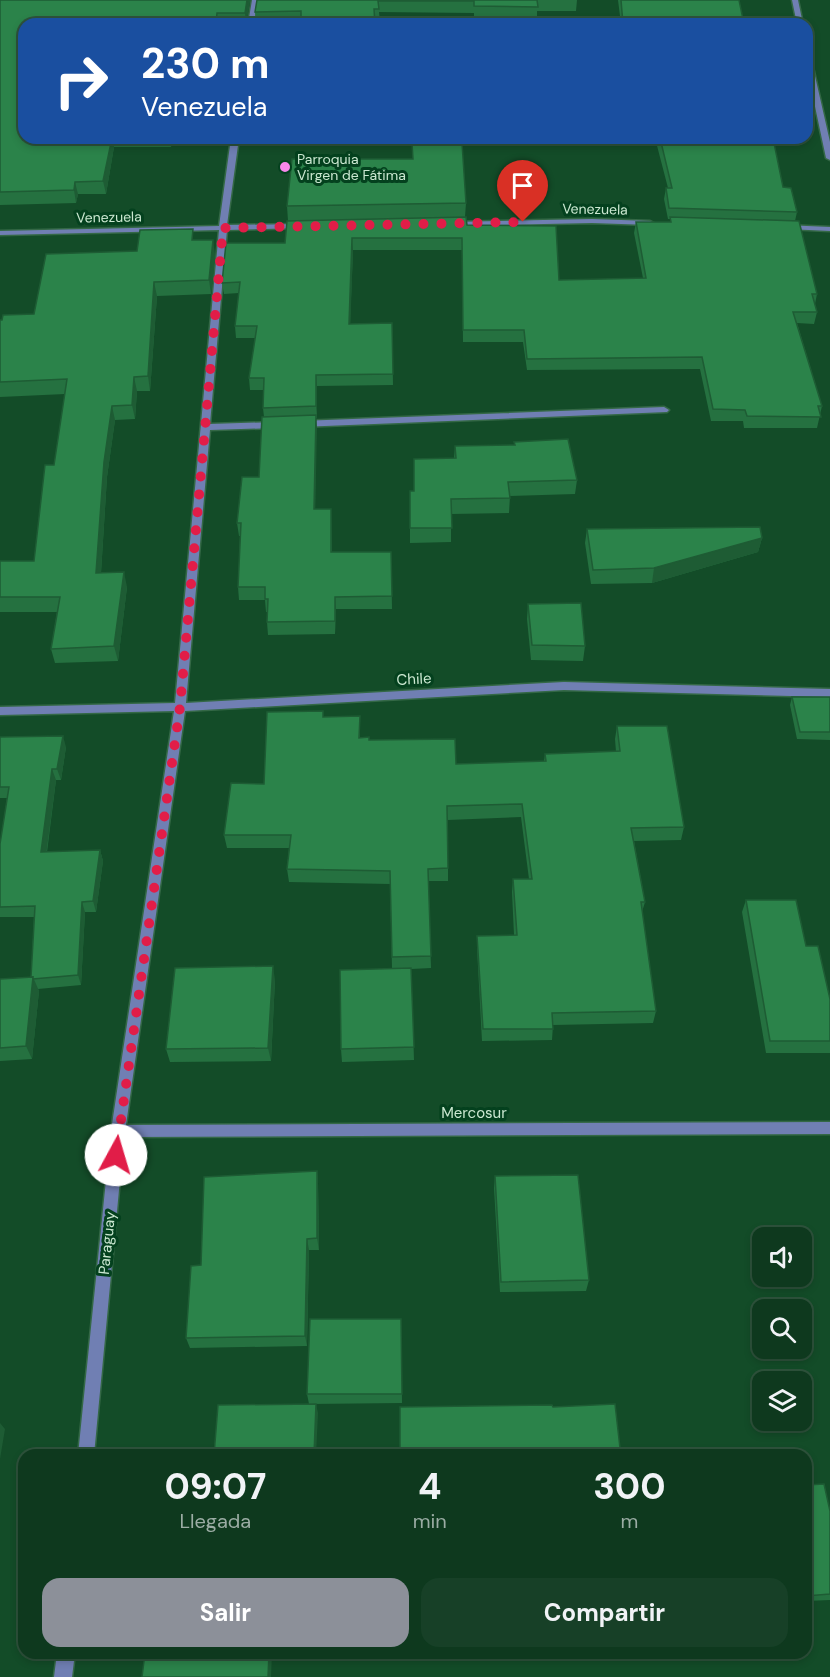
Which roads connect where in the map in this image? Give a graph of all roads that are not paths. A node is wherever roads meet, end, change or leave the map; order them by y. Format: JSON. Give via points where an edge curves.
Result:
{"nodes":[{"id":1,"x":255,"y":0,"type":"edge"},
{"id":2,"x":795,"y":0,"type":"edge"},
{"id":3,"x":252,"y":18,"type":"edge"},
{"id":4,"x":799,"y":18,"type":"edge"},
{"id":5,"x":813,"y":81,"type":"edge"},
{"id":6,"x":234,"y":144,"type":"edge"},
{"id":7,"x":830,"y":158,"type":"edge"},
{"id":8,"x":664,"y":223,"type":"edge"},
{"id":9,"x":438,"y":224,"type":"edge"},
{"id":10,"x":306,"y":226,"type":"edge"},
{"id":11,"x":783,"y":227,"type":"edge"},
{"id":12,"x":223,"y":228,"type":"junction"},
{"id":13,"x":830,"y":229,"type":"edge"},
{"id":14,"x":0,"y":233,"type":"edge"},
{"id":15,"x":664,"y":410,"type":"dead end"},
{"id":16,"x":207,"y":427,"type":"junction"},
{"id":17,"x":830,"y":693,"type":"edge"},
{"id":18,"x":180,"y":707,"type":"junction"},
{"id":19,"x":0,"y":711,"type":"edge"},
{"id":20,"x":830,"y":1128,"type":"edge"},
{"id":21,"x":118,"y":1131,"type":"junction"},
{"id":22,"x":87,"y":1449,"type":"edge"},
{"id":23,"x":65,"y":1659,"type":"edge"},
{"id":24,"x":63,"y":1677,"type":"edge"}],
"edges":[{"from":1,"to":3,"type":"street"},
{"from":2,"to":4,"type":"street"},
{"from":5,"to":7,"type":"street"},
{"from":6,"to":12,"type":"street","name":"Paraguay"},
{"from":8,"to":9,"type":"street","name":"Venezuela"},
{"from":10,"to":12,"type":"street","name":"Venezuela"},
{"from":11,"to":13,"type":"street"},
{"from":12,"to":14,"type":"street","name":"Venezuela"},
{"from":12,"to":16,"type":"street","name":"Paraguay"},
{"from":15,"to":16,"type":"street"},
{"from":16,"to":18,"type":"street","name":"Paraguay"},
{"from":17,"to":18,"type":"street","name":"Chile","via":[[564,686]]},
{"from":18,"to":19,"type":"street","name":"Chile"},
{"from":18,"to":21,"type":"street","name":"Paraguay"},
{"from":20,"to":21,"type":"street","name":"Mercosur"},
{"from":21,"to":22,"type":"street","name":"Paraguay"},
{"from":23,"to":24,"type":"street"}]}
